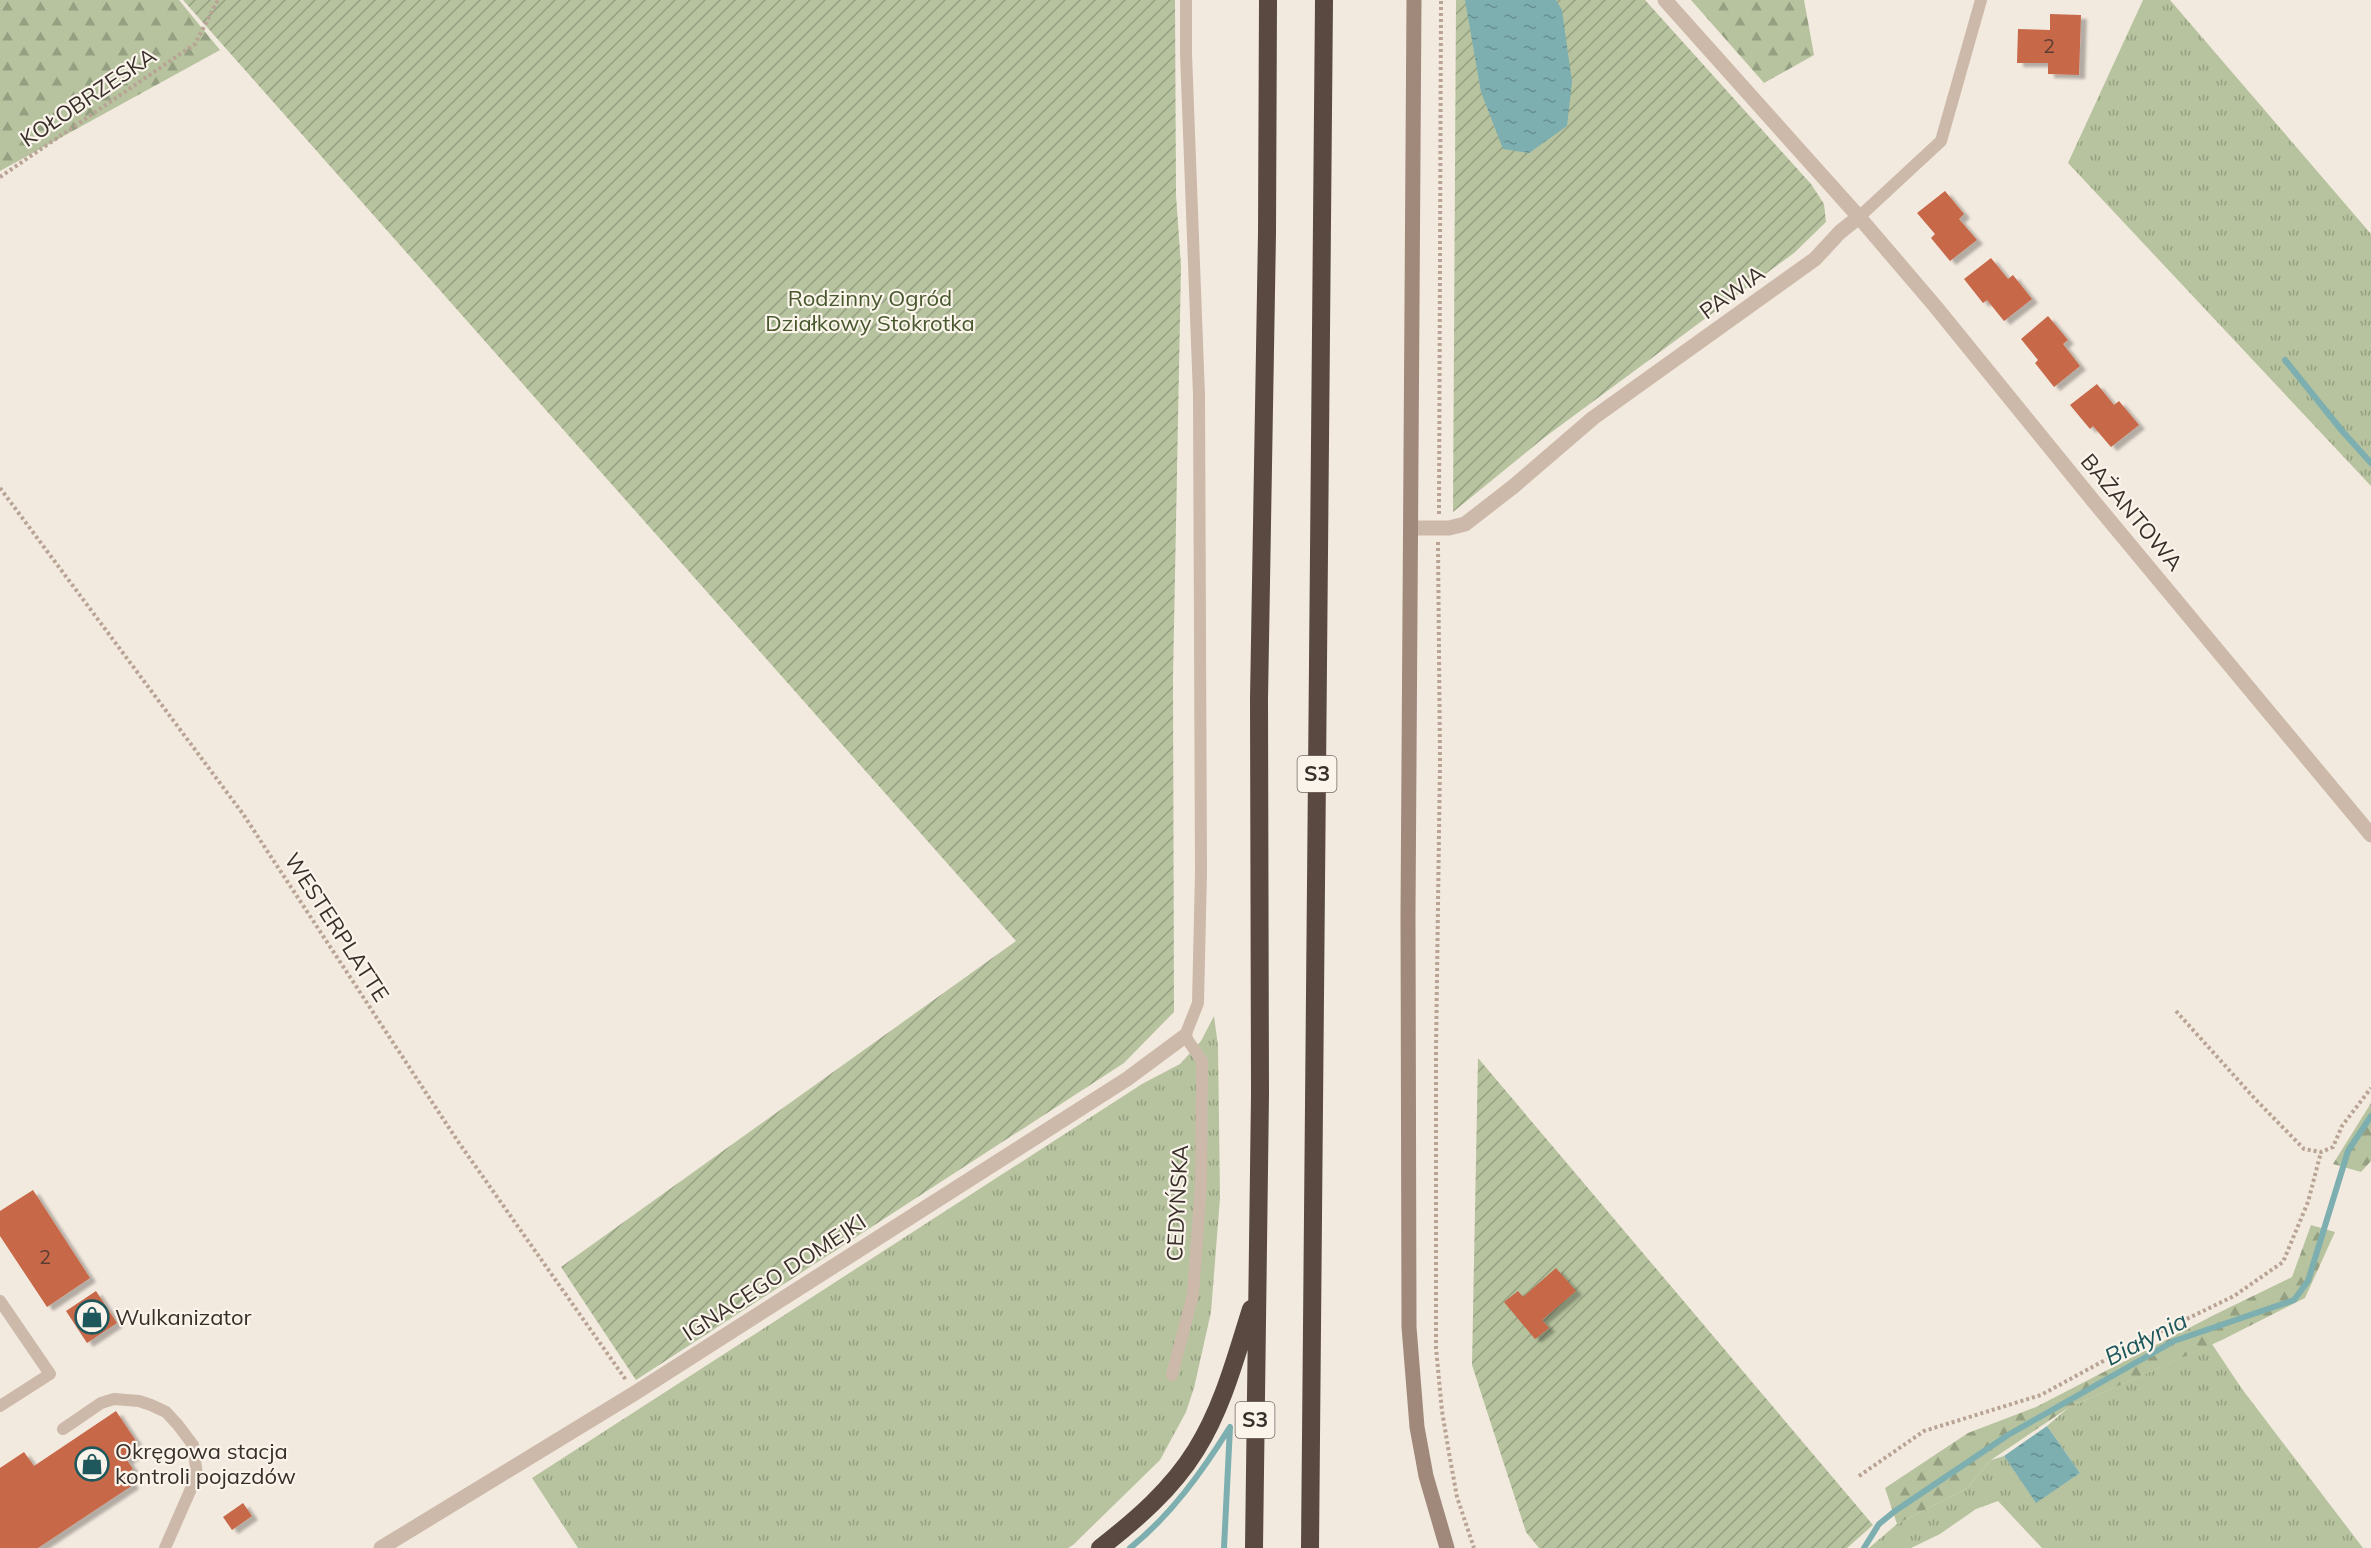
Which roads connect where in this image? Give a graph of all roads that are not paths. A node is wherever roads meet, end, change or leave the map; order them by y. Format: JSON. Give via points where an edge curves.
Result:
{"nodes":[{"id":1,"x":1186,"y":0,"type":"edge"},
{"id":2,"x":1268,"y":0,"type":"edge"},
{"id":3,"x":1324,"y":0,"type":"edge"},
{"id":4,"x":1414,"y":0,"type":"edge"},
{"id":5,"x":1665,"y":0,"type":"edge"},
{"id":6,"x":1992,"y":0,"type":"edge"},
{"id":7,"x":1979,"y":5,"type":"edge"},
{"id":8,"x":1859,"y":217,"type":"junction"},
{"id":9,"x":1412,"y":528,"type":"junction"},
{"id":10,"x":2371,"y":835,"type":"edge"},
{"id":11,"x":1185,"y":1036,"type":"junction"},
{"id":12,"x":1257,"y":1293,"type":"junction"},
{"id":13,"x":0,"y":1301,"type":"edge"},
{"id":14,"x":1172,"y":1375,"type":"dead end"},
{"id":15,"x":0,"y":1406,"type":"edge"},
{"id":16,"x":63,"y":1429,"type":"dead end"},
{"id":17,"x":165,"y":1548,"type":"edge"},
{"id":18,"x":381,"y":1548,"type":"edge"},
{"id":19,"x":1100,"y":1548,"type":"edge"},
{"id":20,"x":1254,"y":1548,"type":"edge"},
{"id":21,"x":1310,"y":1548,"type":"edge"},
{"id":22,"x":1447,"y":1548,"type":"edge"}],
"edges":[{"from":1,"to":11,"type":"lane","via":[[1199,396],[1201,872],[1198,1004]]},
{"from":2,"to":12,"type":"highway","number":"S3","via":[[1259,699]]},
{"from":3,"to":21,"type":"highway","number":"S3"},
{"from":4,"to":9,"type":"main road"},
{"from":5,"to":8,"type":"street","name":"BAŻANTOWA"},
{"from":6,"to":7,"type":"lane"},
{"from":7,"to":8,"type":"lane","name":"PAWIA","via":[[1941,141]]},
{"from":8,"to":9,"type":"street","name":"PAWIA","via":[[1815,259],[1593,418],[1465,524]]},
{"from":8,"to":10,"type":"street","name":"BAŻANTOWA"},
{"from":9,"to":22,"type":"main road","via":[[1409,1327],[1417,1427],[1426,1476]]},
{"from":11,"to":14,"type":"lane","name":"CEDYŃSKA","via":[[1202,1061],[1201,1184],[1193,1293]]},
{"from":11,"to":18,"type":"street","name":"IGNACEGO DOMEJKI","via":[[1127,1079],[635,1393]]},
{"from":12,"to":19,"type":"highway","via":[[1212,1420],[1196,1451],[1164,1492]]},
{"from":12,"to":20,"type":"highway","number":"S3"},
{"from":13,"to":15,"type":"lane","via":[[50,1374]]},
{"from":16,"to":17,"type":"lane","via":[[101,1403],[114,1399],[151,1405],[166,1412],[178,1425],[193,1445],[197,1475]]}]}
